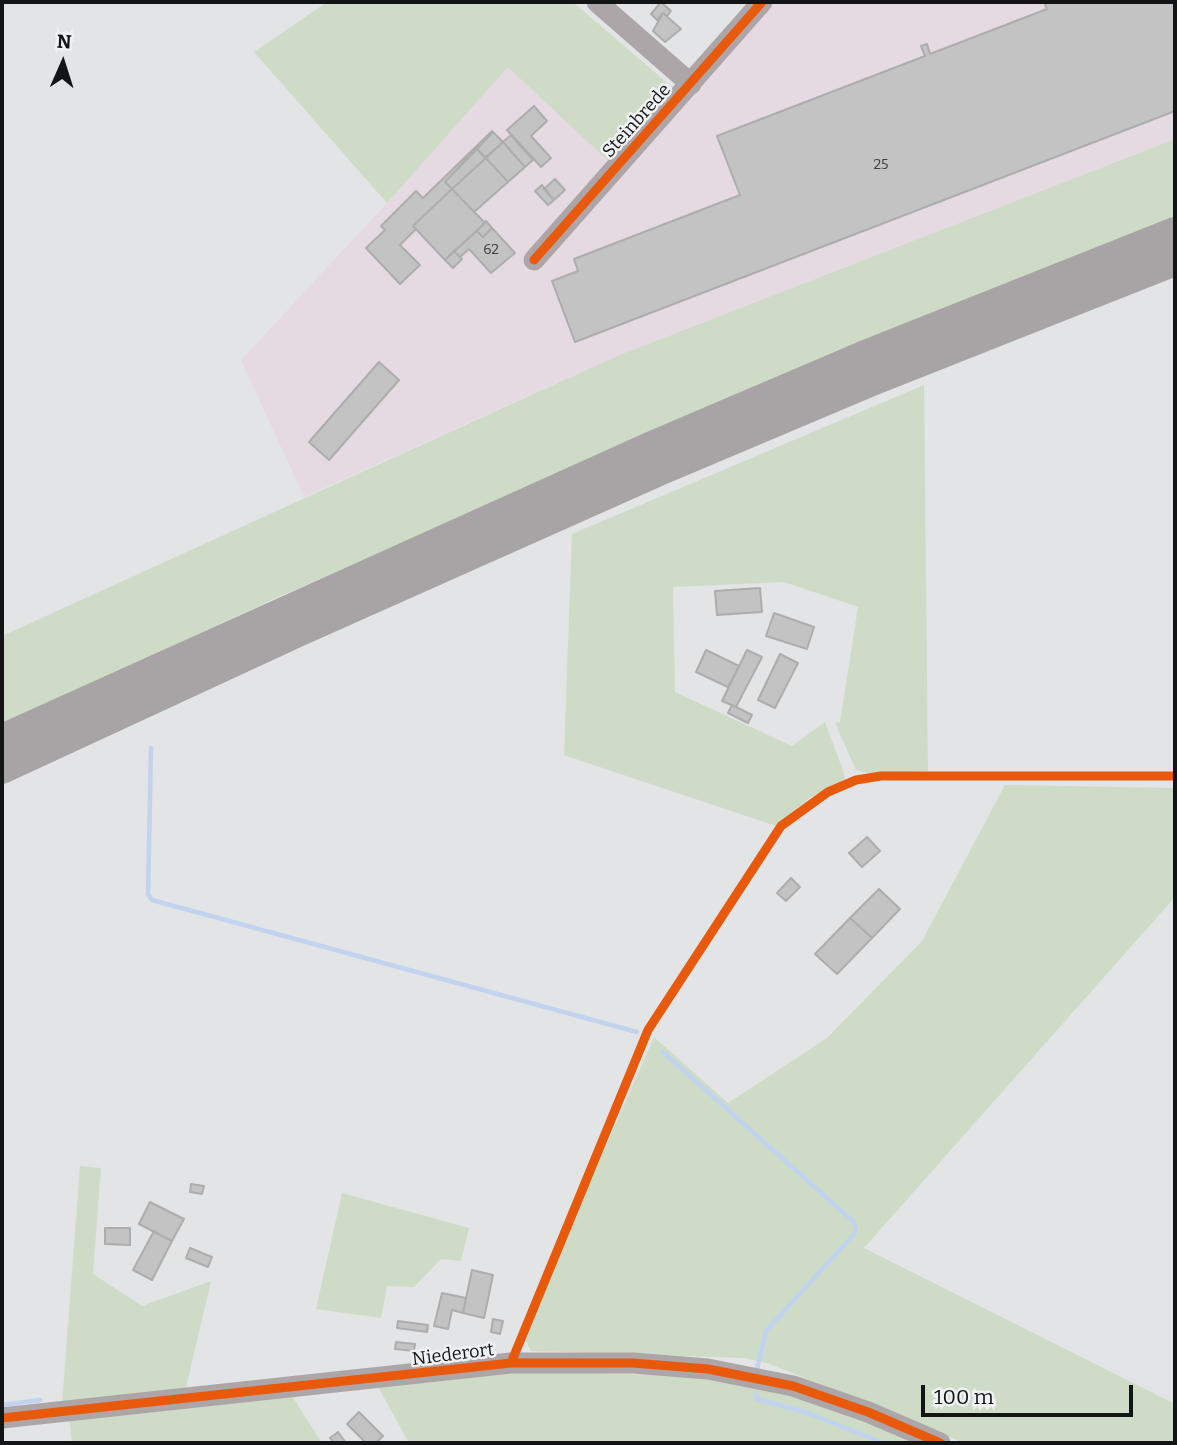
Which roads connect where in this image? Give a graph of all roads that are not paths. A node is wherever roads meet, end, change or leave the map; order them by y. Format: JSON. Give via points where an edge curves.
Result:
{"nodes":[{"id":1,"x":597,"y":2,"type":"edge"},
{"id":2,"x":762,"y":2,"type":"edge"},
{"id":3,"x":691,"y":83,"type":"junction"},
{"id":4,"x":1175,"y":232,"type":"edge"},
{"id":5,"x":534,"y":260,"type":"dead end"},
{"id":6,"x":1175,"y":261,"type":"edge"},
{"id":7,"x":2,"y":739,"type":"edge"},
{"id":8,"x":2,"y":769,"type":"edge"},
{"id":9,"x":2,"y":1418,"type":"edge"},
{"id":10,"x":940,"y":1443,"type":"edge"}],
"edges":[{"from":1,"to":3,"type":"street","name":"Steinbrede"},
{"from":2,"to":3,"type":"street","name":"Steinbrede"},
{"from":3,"to":5,"type":"street","name":"Steinbrede"},
{"from":4,"to":7,"type":"highway","via":[[875,350],[650,447]]},
{"from":6,"to":8,"type":"highway","via":[[661,470]]},
{"from":9,"to":10,"type":"street","name":"Niederort","via":[[511,1363],[633,1363],[708,1369],[793,1386]]}]}
